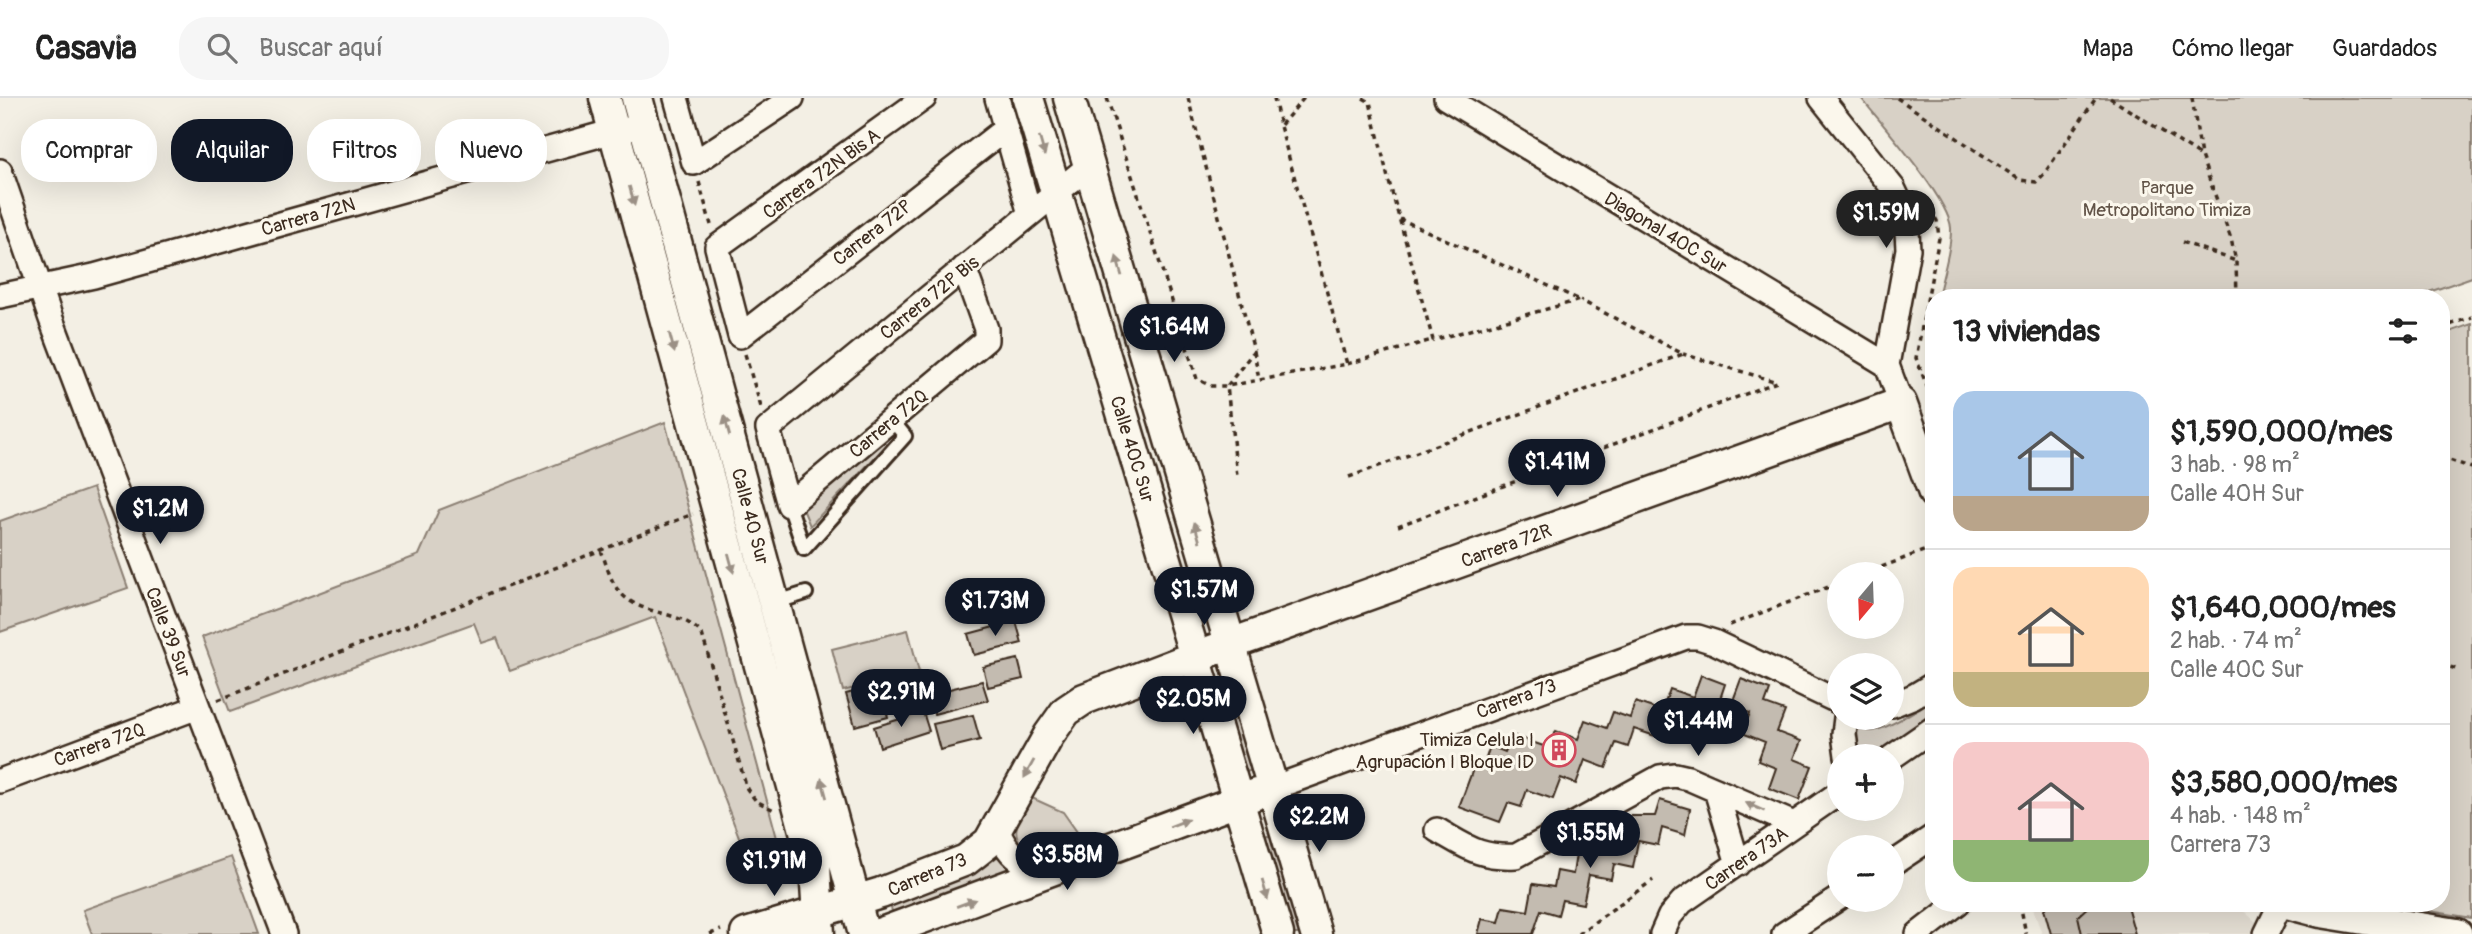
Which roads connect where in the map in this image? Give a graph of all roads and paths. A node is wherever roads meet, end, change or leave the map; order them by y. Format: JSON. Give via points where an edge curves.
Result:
{"nodes":[{"id":1,"x":605,"y":98,"type":"edge"},
{"id":2,"x":676,"y":98,"type":"edge"},
{"id":3,"x":792,"y":98,"type":"edge"},
{"id":4,"x":924,"y":98,"type":"edge"},
{"id":5,"x":997,"y":98,"type":"edge"},
{"id":6,"x":1028,"y":98,"type":"edge"},
{"id":7,"x":1069,"y":98,"type":"edge"},
{"id":8,"x":1107,"y":98,"type":"edge"},
{"id":9,"x":1188,"y":98,"type":"edge"},
{"id":10,"x":1274,"y":98,"type":"edge"},
{"id":11,"x":1304,"y":98,"type":"edge"},
{"id":12,"x":1363,"y":98,"type":"edge"},
{"id":13,"x":1446,"y":98,"type":"edge"},
{"id":14,"x":1821,"y":98,"type":"edge"},
{"id":15,"x":1897,"y":98,"type":"edge"},
{"id":16,"x":2096,"y":98,"type":"edge"},
{"id":17,"x":2110,"y":98,"type":"edge"},
{"id":18,"x":2193,"y":98,"type":"edge"},
{"id":19,"x":638,"y":101,"type":"edge"},
{"id":20,"x":1280,"y":126,"type":"junction"},
{"id":21,"x":1005,"y":129,"type":"junction"},
{"id":22,"x":614,"y":131,"type":"junction"},
{"id":23,"x":646,"y":133,"type":"junction"},
{"id":24,"x":2201,"y":156,"type":"junction"},
{"id":25,"x":694,"y":163,"type":"junction"},
{"id":26,"x":1089,"y":166,"type":"junction"},
{"id":27,"x":0,"y":171,"type":"edge"},
{"id":28,"x":1056,"y":193,"type":"junction"},
{"id":29,"x":1030,"y":215,"type":"junction"},
{"id":30,"x":1400,"y":219,"type":"junction"},
{"id":31,"x":2182,"y":242,"type":"dead end"},
{"id":32,"x":717,"y":247,"type":"junction"},
{"id":33,"x":2236,"y":261,"type":"junction"},
{"id":34,"x":964,"y":268,"type":"junction"},
{"id":35,"x":40,"y":288,"type":"junction"},
{"id":36,"x":2237,"y":289,"type":"edge"},
{"id":37,"x":0,"y":296,"type":"edge"},
{"id":38,"x":1580,"y":300,"type":"junction"},
{"id":39,"x":2472,"y":317,"type":"edge"},
{"id":40,"x":2450,"y":325,"type":"edge"},
{"id":41,"x":740,"y":336,"type":"junction"},
{"id":42,"x":1433,"y":340,"type":"junction"},
{"id":43,"x":1254,"y":351,"type":"junction"},
{"id":44,"x":1683,"y":354,"type":"junction"},
{"id":45,"x":1347,"y":364,"type":"junction"},
{"id":46,"x":1887,"y":365,"type":"junction"},
{"id":47,"x":1259,"y":380,"type":"junction"},
{"id":48,"x":1227,"y":386,"type":"junction"},
{"id":49,"x":1901,"y":403,"type":"junction"},
{"id":50,"x":891,"y":419,"type":"junction"},
{"id":51,"x":768,"y":429,"type":"junction"},
{"id":52,"x":2450,"y":460,"type":"edge"},
{"id":53,"x":1925,"y":468,"type":"edge"},
{"id":54,"x":2472,"y":468,"type":"edge"},
{"id":55,"x":1237,"y":476,"type":"dead end"},
{"id":56,"x":1349,"y":477,"type":"dead end"},
{"id":57,"x":789,"y":505,"type":"junction"},
{"id":58,"x":698,"y":512,"type":"dead end"},
{"id":59,"x":1398,"y":526,"type":"dead end"},
{"id":60,"x":601,"y":550,"type":"junction"},
{"id":61,"x":1925,"y":550,"type":"edge"},
{"id":62,"x":1895,"y":562,"type":"edge"},
{"id":63,"x":1827,"y":588,"type":"edge"},
{"id":64,"x":806,"y":593,"type":"dead end"},
{"id":65,"x":774,"y":603,"type":"junction"},
{"id":66,"x":1698,"y":637,"type":"junction"},
{"id":67,"x":1230,"y":644,"type":"junction"},
{"id":68,"x":1196,"y":657,"type":"junction"},
{"id":69,"x":2450,"y":667,"type":"edge"},
{"id":70,"x":2459,"y":670,"type":"dead end"},
{"id":71,"x":1925,"y":689,"type":"edge"},
{"id":72,"x":1827,"y":696,"type":"edge"},
{"id":73,"x":1904,"y":700,"type":"edge"},
{"id":74,"x":198,"y":707,"type":"junction"},
{"id":75,"x":1925,"y":734,"type":"edge"},
{"id":76,"x":1904,"y":749,"type":"edge"},
{"id":77,"x":0,"y":781,"type":"edge"},
{"id":78,"x":1273,"y":788,"type":"junction"},
{"id":79,"x":1716,"y":790,"type":"junction"},
{"id":80,"x":1238,"y":801,"type":"junction"},
{"id":81,"x":1827,"y":801,"type":"edge"},
{"id":82,"x":777,"y":810,"type":"dead end"},
{"id":83,"x":1794,"y":824,"type":"junction"},
{"id":84,"x":996,"y":827,"type":"junction"},
{"id":85,"x":1437,"y":830,"type":"dead end"},
{"id":86,"x":1925,"y":842,"type":"edge"},
{"id":87,"x":1904,"y":856,"type":"edge"},
{"id":88,"x":1738,"y":864,"type":"junction"},
{"id":89,"x":1050,"y":871,"type":"junction"},
{"id":90,"x":1653,"y":880,"type":"dead end"},
{"id":91,"x":855,"y":901,"type":"junction"},
{"id":92,"x":1827,"y":906,"type":"edge"},
{"id":93,"x":1946,"y":912,"type":"edge"},
{"id":94,"x":2022,"y":912,"type":"edge"},
{"id":95,"x":2277,"y":912,"type":"edge"},
{"id":96,"x":2321,"y":912,"type":"edge"},
{"id":97,"x":818,"y":923,"type":"edge"},
{"id":98,"x":1662,"y":933,"type":"edge"},
{"id":99,"x":284,"y":934,"type":"edge"},
{"id":100,"x":746,"y":934,"type":"edge"},
{"id":101,"x":864,"y":934,"type":"edge"},
{"id":102,"x":879,"y":934,"type":"edge"},
{"id":103,"x":1278,"y":934,"type":"edge"},
{"id":104,"x":1316,"y":934,"type":"edge"},
{"id":105,"x":1578,"y":934,"type":"edge"},
{"id":106,"x":1784,"y":934,"type":"edge"},
{"id":107,"x":1918,"y":934,"type":"edge"},
{"id":108,"x":2026,"y":934,"type":"edge"},
{"id":109,"x":2266,"y":934,"type":"edge"},
{"id":110,"x":2457,"y":934,"type":"edge"}],
"edges":[{"from":1,"to":22,"type":"street","name":"Calle 40 Sur"},
{"from":2,"to":25,"type":"street"},
{"from":3,"to":25,"type":"street"},
{"from":4,"to":32,"type":"street","name":"Carrera 72N Bis A"},
{"from":5,"to":21,"type":"street"},
{"from":6,"to":28,"type":"street","name":"Calle 40C Sur","one_way":true},
{"from":7,"to":26,"type":"street","name":"Calle 40C Sur"},
{"from":8,"to":48,"type":"path","via":[[1197,379],[1211,386]]},
{"from":9,"to":43,"type":"path"},
{"from":10,"to":20,"type":"path"},
{"from":11,"to":20,"type":"path"},
{"from":12,"to":30,"type":"path","via":[[1370,102]]},
{"from":13,"to":46,"type":"street","name":"Diagonal 40C Sur"},
{"from":14,"to":46,"type":"street","via":[[1893,188],[1906,215],[1908,249]]},
{"from":15,"to":16,"type":"path","via":[[2020,180],[2036,182]]},
{"from":17,"to":24,"type":"path"},
{"from":18,"to":24,"type":"path"},
{"from":19,"to":22,"type":"street"},
{"from":19,"to":23,"type":"street","name":"Calle 40 Sur"},
{"from":20,"to":45,"type":"path"},
{"from":21,"to":29,"type":"street"},
{"from":21,"to":41,"type":"street","name":"Carrera 72P"},
{"from":22,"to":23,"type":"street","name":"Carrera 72N"},
{"from":22,"to":35,"type":"street","name":"Carrera 72N"},
{"from":22,"to":97,"type":"street","name":"Calle 40 Sur","one_way":true,"via":[[815,867]]},
{"from":65,"to":23,"type":"street","name":"Calle 40 Sur","one_way":true},
{"from":24,"to":33,"type":"path"},
{"from":25,"to":32,"type":"path"},
{"from":26,"to":28,"type":"street","name":"Carrera 72P Bis"},
{"from":67,"to":26,"type":"street","name":"Calle 40C Sur","one_way":true},
{"from":27,"to":35,"type":"street","name":"Calle 39 Sur"},
{"from":28,"to":29,"type":"street","name":"Carrera 72P Bis"},
{"from":28,"to":68,"type":"street","name":"Calle 40C Sur"},
{"from":29,"to":34,"type":"street","name":"Carrera 72P Bis"},
{"from":30,"to":38,"type":"path"},
{"from":30,"to":42,"type":"path"},
{"from":31,"to":33,"type":"path"},
{"from":32,"to":41,"type":"street"},
{"from":33,"to":36,"type":"path"},
{"from":34,"to":50,"type":"street","name":"Carrera 72Q","via":[[986,340]]},
{"from":34,"to":51,"type":"street","name":"Carrera 72P Bis"},
{"from":35,"to":37,"type":"street","name":"Carrera 72N"},
{"from":35,"to":74,"type":"street","name":"Calle 39 Sur"},
{"from":38,"to":42,"type":"path"},
{"from":38,"to":44,"type":"path"},
{"from":39,"to":40,"type":"path"},
{"from":41,"to":51,"type":"path"},
{"from":42,"to":45,"type":"path"},
{"from":43,"to":47,"type":"path"},
{"from":43,"to":48,"type":"path"},
{"from":44,"to":56,"type":"path"},
{"from":44,"to":59,"type":"path","via":[[1777,382]]},
{"from":45,"to":47,"type":"path"},
{"from":46,"to":49,"type":"street"},
{"from":47,"to":48,"type":"path"},
{"from":48,"to":55,"type":"path"},
{"from":49,"to":53,"type":"street"},
{"from":49,"to":67,"type":"street","name":"Carrera 72R"},
{"from":50,"to":57,"type":"street","name":"Carrera 72Q"},
{"from":50,"to":57,"type":"lane","via":[[905,436],[804,549]]},
{"from":51,"to":57,"type":"street","name":"Calle 40 Sur"},
{"from":52,"to":54,"type":"path"},
{"from":58,"to":60,"type":"path"},
{"from":60,"to":74,"type":"path"},
{"from":60,"to":82,"type":"path","via":[[616,587],[626,598],[651,612],[681,619],[702,634],[747,789],[755,801]]},
{"from":61,"to":62,"type":"path"},
{"from":63,"to":66,"type":"path"},
{"from":64,"to":65,"type":"lane"},
{"from":91,"to":65,"type":"street","name":"Calle 40 Sur","one_way":true},
{"from":66,"to":72,"type":"street"},
{"from":66,"to":78,"type":"street","name":"Carrera 73","via":[[1674,640]]},
{"from":67,"to":68,"type":"street","name":"Carrera 73"},
{"from":67,"to":78,"type":"street","name":"Calle 40C Sur"},
{"from":68,"to":80,"type":"street","name":"Calle 40C Sur"},
{"from":68,"to":84,"type":"street","name":"Carrera 73","one_way":true,"via":[[1084,699],[1066,711]]},
{"from":69,"to":70,"type":"path"},
{"from":71,"to":73,"type":"street"},
{"from":74,"to":77,"type":"street","name":"Carrera 72Q"},
{"from":74,"to":99,"type":"street","name":"Calle 39 Sur"},
{"from":75,"to":76,"type":"street"},
{"from":78,"to":80,"type":"street","name":"Carrera 73"},
{"from":78,"to":104,"type":"street"},
{"from":83,"to":79,"type":"street","one_way":true},
{"from":79,"to":85,"type":"street","via":[[1688,778],[1660,777],[1516,856],[1475,852]]},
{"from":79,"to":88,"type":"street"},
{"from":89,"to":80,"type":"street","name":"Carrera 73","one_way":true},
{"from":80,"to":103,"type":"street","one_way":true},
{"from":81,"to":83,"type":"street","name":"Carrera 73A"},
{"from":83,"to":88,"type":"street","name":"Carrera 73A"},
{"from":84,"to":89,"type":"street","via":[[1013,856]]},
{"from":84,"to":91,"type":"street","name":"Carrera 73","via":[[989,842],[966,860]]},
{"from":86,"to":87,"type":"street"},
{"from":88,"to":98,"type":"street","name":"Carrera 73A","via":[[1682,902]]},
{"from":102,"to":89,"type":"street","name":"Carrera 73","one_way":true},
{"from":90,"to":105,"type":"path"},
{"from":91,"to":97,"type":"street","name":"Carrera 73"},
{"from":91,"to":101,"type":"street","name":"Calle 40 Sur"},
{"from":92,"to":106,"type":"street"},
{"from":93,"to":107,"type":"street"},
{"from":94,"to":108,"type":"path"},
{"from":95,"to":109,"type":"street"},
{"from":96,"to":110,"type":"street"},
{"from":97,"to":100,"type":"street","name":"Carrera 73"}]}
